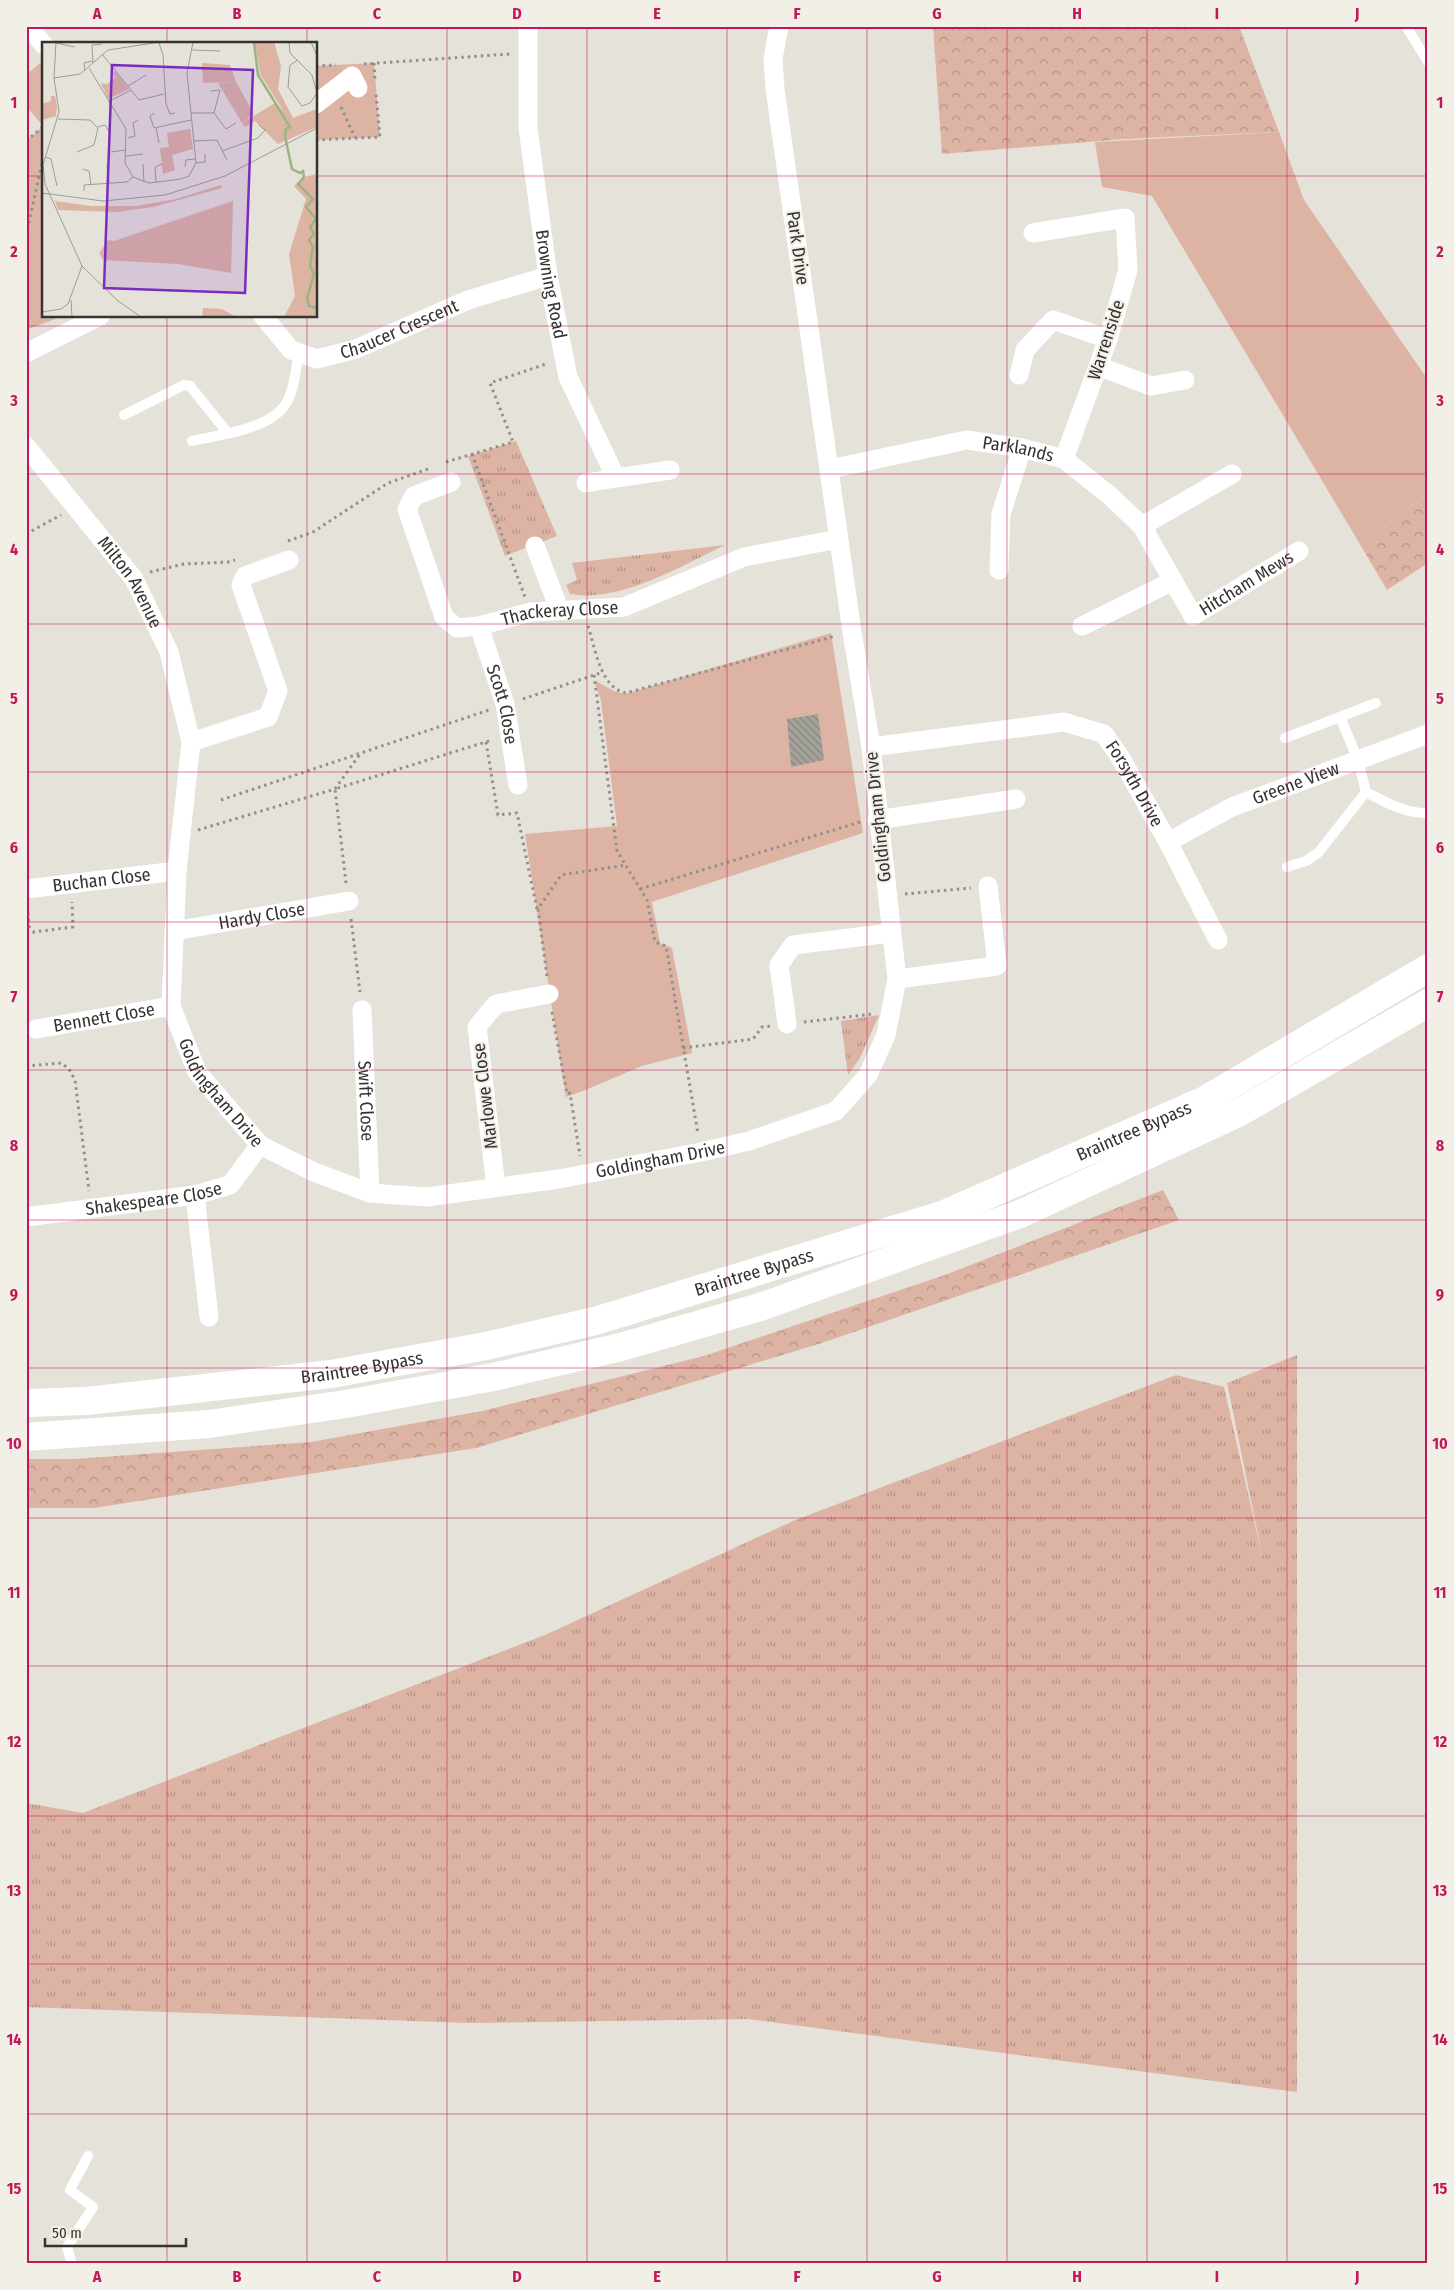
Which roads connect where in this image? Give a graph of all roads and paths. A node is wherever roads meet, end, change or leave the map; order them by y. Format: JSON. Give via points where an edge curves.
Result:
{"nodes":[{"id":1,"x":28,"y":26,"type":"edge"},
{"id":2,"x":528,"y":26,"type":"edge"},
{"id":3,"x":779,"y":26,"type":"edge"},
{"id":4,"x":1406,"y":26,"type":"edge"},
{"id":5,"x":42,"y":44,"type":"edge"},
{"id":6,"x":528,"y":53,"type":"junction"},
{"id":7,"x":1428,"y":62,"type":"edge"},
{"id":8,"x":374,"y":63,"type":"junction"},
{"id":9,"x":355,"y":64,"type":"dead end"},
{"id":10,"x":345,"y":65,"type":"dead end"},
{"id":11,"x":318,"y":66,"type":"edge"},
{"id":12,"x":376,"y":82,"type":"dead end"},
{"id":13,"x":358,"y":88,"type":"dead end"},
{"id":14,"x":334,"y":90,"type":"junction"},
{"id":15,"x":376,"y":91,"type":"dead end"},
{"id":16,"x":318,"y":102,"type":"edge"},
{"id":17,"x":42,"y":128,"type":"edge"},
{"id":18,"x":355,"y":138,"type":"junction"},
{"id":19,"x":318,"y":140,"type":"edge"},
{"id":20,"x":26,"y":141,"type":"edge"},
{"id":21,"x":42,"y":162,"type":"edge"},
{"id":22,"x":1033,"y":233,"type":"dead end"},
{"id":23,"x":26,"y":236,"type":"edge"},
{"id":24,"x":548,"y":276,"type":"junction"},
{"id":25,"x":96,"y":318,"type":"edge"},
{"id":26,"x":265,"y":318,"type":"edge"},
{"id":27,"x":1108,"y":339,"type":"junction"},
{"id":28,"x":299,"y":352,"type":"junction"},
{"id":29,"x":26,"y":353,"type":"edge"},
{"id":30,"x":565,"y":358,"type":"junction"},
{"id":31,"x":1098,"y":366,"type":"junction"},
{"id":32,"x":1019,"y":375,"type":"dead end"},
{"id":33,"x":1185,"y":380,"type":"dead end"},
{"id":34,"x":124,"y":415,"type":"dead end"},
{"id":35,"x":227,"y":432,"type":"junction"},
{"id":36,"x":192,"y":442,"type":"dead end"},
{"id":37,"x":26,"y":446,"type":"edge"},
{"id":38,"x":1022,"y":448,"type":"junction"},
{"id":39,"x":472,"y":454,"type":"junction"},
{"id":40,"x":1064,"y":460,"type":"junction"},
{"id":41,"x":437,"y":465,"type":"dead end"},
{"id":42,"x":429,"y":468,"type":"dead end"},
{"id":43,"x":830,"y":469,"type":"junction"},
{"id":44,"x":670,"y":470,"type":"dead end"},
{"id":45,"x":1232,"y":474,"type":"dead end"},
{"id":46,"x":616,"y":478,"type":"junction"},
{"id":47,"x":451,"y":482,"type":"dead end"},
{"id":48,"x":586,"y":484,"type":"dead end"},
{"id":49,"x":76,"y":506,"type":"junction"},
{"id":50,"x":1142,"y":526,"type":"junction"},
{"id":51,"x":26,"y":534,"type":"edge"},
{"id":52,"x":838,"y":540,"type":"junction"},
{"id":53,"x":535,"y":546,"type":"dead end"},
{"id":54,"x":286,"y":551,"type":"joint"},
{"id":55,"x":1299,"y":551,"type":"dead end"},
{"id":56,"x":237,"y":559,"type":"dead end"},
{"id":57,"x":999,"y":570,"type":"dead end"},
{"id":58,"x":134,"y":579,"type":"junction"},
{"id":59,"x":1173,"y":581,"type":"junction"},
{"id":60,"x":582,"y":608,"type":"junction"},
{"id":61,"x":559,"y":609,"type":"junction"},
{"id":62,"x":531,"y":612,"type":"junction"},
{"id":63,"x":1193,"y":616,"type":"joint"},
{"id":64,"x":479,"y":626,"type":"junction"},
{"id":65,"x":1082,"y":626,"type":"dead end"},
{"id":66,"x":852,"y":632,"type":"junction"},
{"id":67,"x":603,"y":672,"type":"junction"},
{"id":68,"x":594,"y":676,"type":"junction"},
{"id":69,"x":1376,"y":703,"type":"dead end"},
{"id":70,"x":505,"y":704,"type":"junction"},
{"id":71,"x":1340,"y":716,"type":"junction"},
{"id":72,"x":1428,"y":734,"type":"edge"},
{"id":73,"x":1285,"y":738,"type":"dead end"},
{"id":74,"x":191,"y":742,"type":"junction"},
{"id":75,"x":871,"y":747,"type":"junction"},
{"id":76,"x":360,"y":754,"type":"junction"},
{"id":77,"x":1358,"y":760,"type":"junction"},
{"id":78,"x":518,"y":785,"type":"dead end"},
{"id":79,"x":335,"y":789,"type":"junction"},
{"id":80,"x":1366,"y":792,"type":"junction"},
{"id":81,"x":1016,"y":799,"type":"dead end"},
{"id":82,"x":220,"y":800,"type":"dead end"},
{"id":83,"x":1428,"y":813,"type":"edge"},
{"id":84,"x":877,"y":818,"type":"junction"},
{"id":85,"x":181,"y":836,"type":"junction"},
{"id":86,"x":1168,"y":842,"type":"junction"},
{"id":87,"x":1287,"y":867,"type":"dead end"},
{"id":88,"x":177,"y":871,"type":"junction"},
{"id":89,"x":70,"y":884,"type":"junction"},
{"id":90,"x":988,"y":886,"type":"joint"},
{"id":91,"x":26,"y":889,"type":"edge"},
{"id":92,"x":640,"y":889,"type":"junction"},
{"id":93,"x":887,"y":896,"type":"junction"},
{"id":94,"x":26,"y":901,"type":"edge"},
{"id":95,"x":349,"y":901,"type":"junction"},
{"id":96,"x":538,"y":909,"type":"dead end"},
{"id":97,"x":174,"y":931,"type":"junction"},
{"id":98,"x":28,"y":933,"type":"edge"},
{"id":99,"x":891,"y":933,"type":"junction"},
{"id":100,"x":1218,"y":940,"type":"dead end"},
{"id":101,"x":1428,"y":968,"type":"edge"},
{"id":102,"x":897,"y":979,"type":"junction"},
{"id":103,"x":549,"y":994,"type":"dead end"},
{"id":104,"x":1428,"y":1003,"type":"edge"},
{"id":105,"x":171,"y":1006,"type":"junction"},
{"id":106,"x":362,"y":1010,"type":"joint"},
{"id":107,"x":787,"y":1024,"type":"dead end"},
{"id":108,"x":36,"y":1029,"type":"dead end"},
{"id":109,"x":26,"y":1066,"type":"edge"},
{"id":110,"x":260,"y":1145,"type":"junction"},
{"id":111,"x":700,"y":1152,"type":"junction"},
{"id":112,"x":496,"y":1187,"type":"junction"},
{"id":113,"x":370,"y":1193,"type":"junction"},
{"id":114,"x":195,"y":1195,"type":"junction"},
{"id":115,"x":91,"y":1208,"type":"junction"},
{"id":116,"x":26,"y":1217,"type":"edge"},
{"id":117,"x":209,"y":1317,"type":"dead end"},
{"id":118,"x":26,"y":1403,"type":"edge"},
{"id":119,"x":26,"y":1437,"type":"edge"},
{"id":120,"x":88,"y":2156,"type":"dead end"},
{"id":121,"x":72,"y":2264,"type":"edge"}],
"edges":[{"from":1,"to":5,"type":"street"},
{"from":2,"to":6,"type":"street","name":"Browning Road"},
{"from":3,"to":43,"type":"street","name":"Park Drive","via":[[773,58],[775,89]]},
{"from":4,"to":7,"type":"lane"},
{"from":6,"to":8,"type":"path"},
{"from":6,"to":24,"type":"street","name":"Browning Road","via":[[528,128]]},
{"from":8,"to":9,"type":"path"},
{"from":8,"to":12,"type":"path"},
{"from":10,"to":11,"type":"path"},
{"from":13,"to":14,"type":"street","via":[[352,76]]},
{"from":14,"to":16,"type":"street"},
{"from":14,"to":18,"type":"path"},
{"from":15,"to":18,"type":"path","via":[[380,137]]},
{"from":17,"to":20,"type":"path"},
{"from":18,"to":19,"type":"path"},
{"from":21,"to":23,"type":"path"},
{"from":22,"to":27,"type":"street","name":"Warrenside","via":[[1125,218],[1128,270]]},
{"from":24,"to":28,"type":"street","name":"Chaucer Crescent","via":[[468,300],[356,349],[317,359]]},
{"from":24,"to":30,"type":"street","name":"Browning Road"},
{"from":25,"to":29,"type":"street"},
{"from":26,"to":28,"type":"street","name":"Chaucer Crescent","via":[[292,350]]},
{"from":27,"to":31,"type":"street","name":"Warrenside"},
{"from":27,"to":32,"type":"street","via":[[1053,320],[1024,350]]},
{"from":28,"to":35,"type":"lane","via":[[290,398],[282,411],[269,420]]},
{"from":30,"to":39,"type":"path","via":[[490,383],[513,442]]},
{"from":30,"to":46,"type":"street","name":"Browning Road","via":[[568,377]]},
{"from":31,"to":33,"type":"street","via":[[1151,386]]},
{"from":31,"to":40,"type":"street","name":"Warrenside"},
{"from":34,"to":35,"type":"lane","via":[[184,385],[190,386]]},
{"from":35,"to":36,"type":"lane"},
{"from":37,"to":49,"type":"street","name":"Milton Avenue"},
{"from":38,"to":40,"type":"street","name":"Parklands"},
{"from":38,"to":43,"type":"street","name":"Parklands","via":[[967,440]]},
{"from":38,"to":57,"type":"street","via":[[1001,514]]},
{"from":39,"to":41,"type":"path"},
{"from":39,"to":62,"type":"path"},
{"from":40,"to":50,"type":"street","name":"Parklands"},
{"from":42,"to":54,"type":"path","via":[[388,483]]},
{"from":43,"to":52,"type":"street","name":"Goldingham Drive"},
{"from":44,"to":46,"type":"street"},
{"from":45,"to":50,"type":"street"},
{"from":46,"to":48,"type":"street"},
{"from":47,"to":64,"type":"street","name":"Thackeray Close","via":[[414,496],[407,509],[444,618],[457,628]]},
{"from":49,"to":51,"type":"path"},
{"from":49,"to":58,"type":"street","name":"Milton Avenue"},
{"from":50,"to":59,"type":"street","name":"Parklands"},
{"from":52,"to":60,"type":"street","name":"Thackeray Close","via":[[744,557],[624,607]]},
{"from":52,"to":66,"type":"street","name":"Goldingham Drive"},
{"from":53,"to":61,"type":"street"},
{"from":54,"to":74,"type":"street","via":[[245,576],[241,585],[278,691],[268,717]]},
{"from":55,"to":63,"type":"street","name":"Hitcham Mews"},
{"from":56,"to":58,"type":"path","via":[[184,564],[144,573]]},
{"from":58,"to":74,"type":"street","name":"Milton Avenue","via":[[169,652]]},
{"from":59,"to":63,"type":"street","name":"Parklands"},
{"from":59,"to":65,"type":"street"},
{"from":60,"to":61,"type":"street","name":"Thackeray Close"},
{"from":60,"to":67,"type":"path"},
{"from":61,"to":62,"type":"street","name":"Thackeray Close"},
{"from":62,"to":64,"type":"street","name":"Thackeray Close"},
{"from":64,"to":70,"type":"street","name":"Scott Close"},
{"from":66,"to":67,"type":"path","via":[[626,693],[618,691]]},
{"from":66,"to":75,"type":"street","name":"Goldingham Drive"},
{"from":67,"to":68,"type":"path"},
{"from":68,"to":70,"type":"path"},
{"from":68,"to":92,"type":"path","via":[[617,851]]},
{"from":69,"to":71,"type":"lane"},
{"from":70,"to":76,"type":"path"},
{"from":70,"to":78,"type":"street","name":"Scott Close"},
{"from":71,"to":73,"type":"lane"},
{"from":71,"to":77,"type":"lane"},
{"from":72,"to":77,"type":"street","name":"Greene View"},
{"from":74,"to":85,"type":"street","name":"Goldingham Drive"},
{"from":75,"to":84,"type":"street","name":"Goldingham Drive"},
{"from":75,"to":86,"type":"street","name":"Forsyth Drive","via":[[1064,722],[1104,734]]},
{"from":76,"to":79,"type":"path"},
{"from":76,"to":82,"type":"path"},
{"from":77,"to":80,"type":"lane"},
{"from":77,"to":86,"type":"street","name":"Greene View","via":[[1232,807]]},
{"from":79,"to":85,"type":"path"},
{"from":79,"to":95,"type":"path"},
{"from":79,"to":96,"type":"path","via":[[486,742],[498,814],[517,813]]},
{"from":80,"to":83,"type":"lane","via":[[1417,814]]},
{"from":80,"to":87,"type":"lane","via":[[1318,853]]},
{"from":81,"to":84,"type":"street"},
{"from":84,"to":92,"type":"path"},
{"from":84,"to":93,"type":"street","name":"Goldingham Drive"},
{"from":85,"to":88,"type":"street","name":"Goldingham Drive"},
{"from":86,"to":100,"type":"street","name":"Forsyth Drive"},
{"from":88,"to":89,"type":"street","name":"Buchan Close"},
{"from":88,"to":97,"type":"street","name":"Goldingham Drive"},
{"from":89,"to":91,"type":"street","name":"Buchan Close"},
{"from":89,"to":98,"type":"path","via":[[73,927]]},
{"from":90,"to":93,"type":"path"},
{"from":90,"to":102,"type":"street","via":[[997,966]]},
{"from":92,"to":111,"type":"path","via":[[647,900],[655,942],[666,946]]},
{"from":93,"to":99,"type":"street","name":"Goldingham Drive"},
{"from":94,"to":98,"type":"path"},
{"from":95,"to":97,"type":"street","name":"Hardy Close"},
{"from":95,"to":106,"type":"path"},
{"from":97,"to":105,"type":"street","name":"Goldingham Drive"},
{"from":99,"to":102,"type":"street","name":"Goldingham Drive"},
{"from":99,"to":107,"type":"street","via":[[793,945],[779,965]]},
{"from":101,"to":118,"type":"highway","name":"Braintree Bypass","via":[[1205,1100],[923,1221],[595,1321],[486,1346],[331,1374],[86,1401]]},
{"from":102,"to":111,"type":"street","name":"Goldingham Drive","via":[[886,1035],[868,1075],[836,1111],[749,1141]]},
{"from":103,"to":112,"type":"street","name":"Marlowe Close","via":[[496,1004],[477,1028]]},
{"from":104,"to":119,"type":"highway","name":"Braintree Bypass","via":[[1240,1112],[1020,1214],[760,1307],[621,1347],[511,1373],[346,1404],[209,1424]]},
{"from":105,"to":108,"type":"street","name":"Bennett Close"},
{"from":105,"to":110,"type":"street","name":"Goldingham Drive","via":[[197,1072]]},
{"from":106,"to":113,"type":"street","name":"Swift Close"},
{"from":109,"to":115,"type":"path","via":[[61,1063],[75,1080]]},
{"from":110,"to":113,"type":"street","name":"Goldingham Drive","via":[[314,1172]]},
{"from":110,"to":114,"type":"street","name":"Shakespeare Close","via":[[230,1185]]},
{"from":111,"to":112,"type":"street","name":"Goldingham Drive"},
{"from":112,"to":113,"type":"street","name":"Goldingham Drive","via":[[427,1197]]},
{"from":114,"to":115,"type":"street","name":"Shakespeare Close"},
{"from":114,"to":117,"type":"street"},
{"from":115,"to":116,"type":"street","name":"Shakespeare Close"},
{"from":120,"to":121,"type":"lane","via":[[70,2190],[93,2207],[67,2248]]}]}
